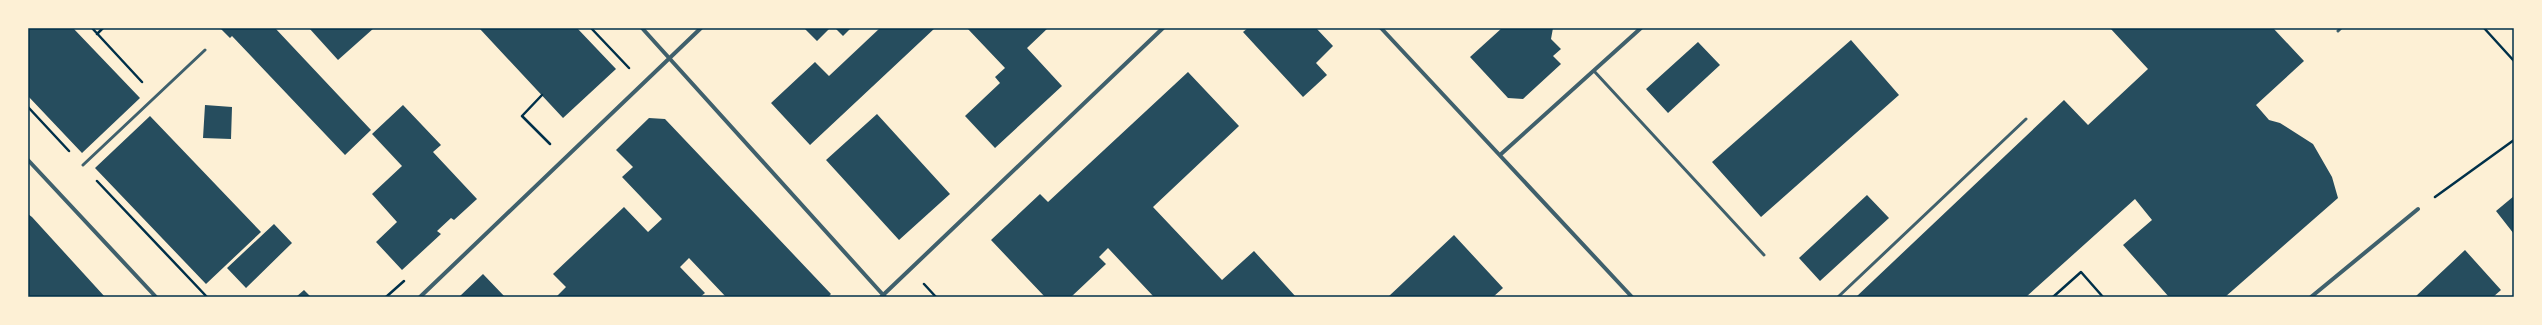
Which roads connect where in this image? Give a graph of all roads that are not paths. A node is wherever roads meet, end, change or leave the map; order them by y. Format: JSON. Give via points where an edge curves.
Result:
{"nodes":[{"id":1,"x":642,"y":28,"type":"edge"},
{"id":2,"x":701,"y":28,"type":"edge"},
{"id":3,"x":1163,"y":28,"type":"edge"},
{"id":4,"x":1381,"y":28,"type":"edge"},
{"id":5,"x":1641,"y":28,"type":"edge"},
{"id":6,"x":205,"y":50,"type":"dead end"},
{"id":7,"x":670,"y":58,"type":"junction"},
{"id":8,"x":1594,"y":71,"type":"junction"},
{"id":9,"x":2026,"y":119,"type":"dead end"},
{"id":10,"x":1500,"y":155,"type":"junction"},
{"id":11,"x":28,"y":160,"type":"edge"},
{"id":12,"x":83,"y":165,"type":"road end"},
{"id":13,"x":2418,"y":209,"type":"road end"},
{"id":14,"x":1764,"y":255,"type":"dead end"},
{"id":15,"x":883,"y":296,"type":"edge"},
{"id":16,"x":156,"y":297,"type":"edge"},
{"id":17,"x":420,"y":297,"type":"edge"},
{"id":18,"x":1632,"y":297,"type":"edge"},
{"id":19,"x":1838,"y":297,"type":"edge"},
{"id":20,"x":2311,"y":297,"type":"edge"}],
"edges":[{"from":1,"to":7,"type":"street"},
{"from":2,"to":7,"type":"street"},
{"from":3,"to":15,"type":"street"},
{"from":4,"to":10,"type":"street"},
{"from":5,"to":8,"type":"street"},
{"from":6,"to":12,"type":"lane"},
{"from":7,"to":15,"type":"street"},
{"from":7,"to":17,"type":"street"},
{"from":8,"to":10,"type":"street"},
{"from":8,"to":14,"type":"lane"},
{"from":9,"to":19,"type":"lane"},
{"from":10,"to":18,"type":"street"},
{"from":11,"to":16,"type":"street"},
{"from":13,"to":20,"type":"street"}]}
